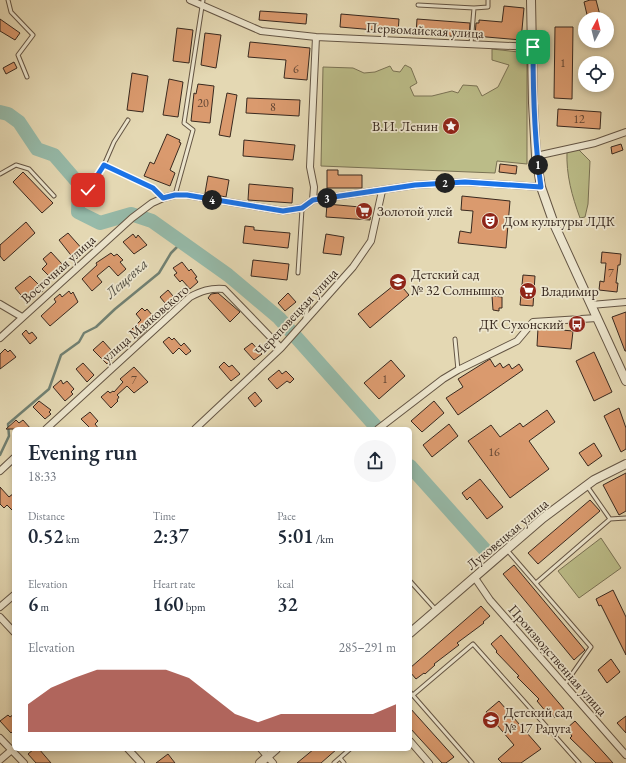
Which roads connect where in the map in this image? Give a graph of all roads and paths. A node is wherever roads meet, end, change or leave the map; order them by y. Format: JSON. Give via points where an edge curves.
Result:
{"nodes":[{"id":1,"x":8,"y":0,"type":"edge"},
{"id":2,"x":190,"y":0,"type":"edge"},
{"id":3,"x":488,"y":0,"type":"edge"},
{"id":4,"x":531,"y":0,"type":"edge"},
{"id":5,"x":202,"y":3,"type":"edge"},
{"id":6,"x":418,"y":5,"type":"dead end"},
{"id":7,"x":474,"y":8,"type":"junction"},
{"id":8,"x":316,"y":37,"type":"junction"},
{"id":9,"x":471,"y":44,"type":"junction"},
{"id":10,"x":533,"y":47,"type":"junction"},
{"id":11,"x":27,"y":77,"type":"dead end"},
{"id":12,"x":128,"y":120,"type":"dead end"},
{"id":13,"x":626,"y":132,"type":"edge"},
{"id":14,"x":536,"y":156,"type":"junction"},
{"id":15,"x":104,"y":165,"type":"junction"},
{"id":16,"x":0,"y":174,"type":"edge"},
{"id":17,"x":541,"y":187,"type":"junction"},
{"id":18,"x":88,"y":190,"type":"dead end"},
{"id":19,"x":382,"y":190,"type":"junction"},
{"id":20,"x":175,"y":195,"type":"junction"},
{"id":21,"x":54,"y":196,"type":"dead end"},
{"id":22,"x":163,"y":198,"type":"junction"},
{"id":23,"x":313,"y":200,"type":"junction"},
{"id":24,"x":302,"y":208,"type":"junction"},
{"id":25,"x":298,"y":273,"type":"dead end"},
{"id":26,"x":310,"y":300,"type":"dead end"},
{"id":27,"x":626,"y":302,"type":"edge"},
{"id":28,"x":0,"y":304,"type":"edge"},
{"id":29,"x":591,"y":305,"type":"junction"},
{"id":30,"x":22,"y":317,"type":"junction"},
{"id":31,"x":597,"y":318,"type":"junction"},
{"id":32,"x":304,"y":323,"type":"junction"},
{"id":33,"x":0,"y":338,"type":"edge"},
{"id":34,"x":455,"y":339,"type":"dead end"},
{"id":35,"x":281,"y":348,"type":"junction"},
{"id":36,"x":458,"y":370,"type":"junction"},
{"id":37,"x":626,"y":381,"type":"edge"},
{"id":38,"x":48,"y":427,"type":"edge"},
{"id":39,"x":197,"y":427,"type":"edge"},
{"id":40,"x":381,"y":427,"type":"edge"},
{"id":41,"x":12,"y":460,"type":"edge"},
{"id":42,"x":626,"y":464,"type":"edge"},
{"id":43,"x":0,"y":471,"type":"edge"},
{"id":44,"x":587,"y":486,"type":"junction"},
{"id":45,"x":626,"y":518,"type":"edge"},
{"id":46,"x":610,"y":519,"type":"junction"},
{"id":47,"x":507,"y":550,"type":"junction"},
{"id":48,"x":475,"y":578,"type":"junction"},
{"id":49,"x":412,"y":583,"type":"edge"},
{"id":50,"x":536,"y":583,"type":"junction"},
{"id":51,"x":12,"y":597,"type":"edge"},
{"id":52,"x":0,"y":607,"type":"edge"},
{"id":53,"x":436,"y":610,"type":"junction"},
{"id":54,"x":0,"y":617,"type":"edge"},
{"id":55,"x":12,"y":630,"type":"edge"},
{"id":56,"x":412,"y":631,"type":"edge"},
{"id":57,"x":564,"y":685,"type":"junction"},
{"id":58,"x":412,"y":693,"type":"edge"},
{"id":59,"x":412,"y":695,"type":"edge"},
{"id":60,"x":0,"y":738,"type":"edge"},
{"id":61,"x":412,"y":743,"type":"edge"},
{"id":62,"x":12,"y":748,"type":"edge"},
{"id":63,"x":12,"y":750,"type":"edge"},
{"id":64,"x":15,"y":751,"type":"edge"},
{"id":65,"x":130,"y":751,"type":"edge"},
{"id":66,"x":263,"y":751,"type":"edge"},
{"id":67,"x":348,"y":751,"type":"edge"},
{"id":68,"x":626,"y":755,"type":"edge"},
{"id":69,"x":340,"y":758,"type":"junction"},
{"id":70,"x":0,"y":760,"type":"edge"},
{"id":71,"x":271,"y":760,"type":"edge"},
{"id":72,"x":24,"y":763,"type":"edge"},
{"id":73,"x":141,"y":763,"type":"edge"},
{"id":74,"x":260,"y":763,"type":"edge"},
{"id":75,"x":334,"y":763,"type":"edge"},
{"id":76,"x":344,"y":763,"type":"edge"},
{"id":77,"x":429,"y":763,"type":"edge"},
{"id":78,"x":472,"y":763,"type":"edge"},
{"id":79,"x":579,"y":763,"type":"edge"}],
"edges":[{"from":1,"to":11,"type":"lane","via":[[11,12],[33,35],[18,55]]},
{"from":2,"to":5,"type":"street","name":"Первомайская улица"},
{"from":3,"to":7,"type":"lane","via":[[488,7]]},
{"from":4,"to":10,"type":"street"},
{"from":5,"to":8,"type":"street","name":"Первомайская улица","via":[[261,31]]},
{"from":5,"to":20,"type":"lane","via":[[184,123],[192,130]]},
{"from":6,"to":7,"type":"lane"},
{"from":7,"to":9,"type":"lane"},
{"from":8,"to":9,"type":"street","name":"Первомайская улица"},
{"from":8,"to":23,"type":"street","via":[[310,167],[314,186]]},
{"from":9,"to":10,"type":"street","name":"Первомайская улица"},
{"from":10,"to":14,"type":"street"},
{"from":12,"to":15,"type":"lane"},
{"from":13,"to":14,"type":"street"},
{"from":14,"to":17,"type":"street"},
{"from":15,"to":18,"type":"lane"},
{"from":15,"to":22,"type":"lane","via":[[153,188]]},
{"from":16,"to":21,"type":"lane","via":[[16,165],[25,167]]},
{"from":17,"to":19,"type":"street","via":[[465,182]]},
{"from":17,"to":29,"type":"street","via":[[554,224]]},
{"from":19,"to":23,"type":"street"},
{"from":19,"to":32,"type":"street","name":"Череповецкая улица","via":[[374,231],[366,250]]},
{"from":20,"to":22,"type":"street"},
{"from":20,"to":24,"type":"street","via":[[283,211]]},
{"from":22,"to":30,"type":"street","name":"Восточная улица","via":[[141,210]]},
{"from":23,"to":24,"type":"street"},
{"from":24,"to":25,"type":"lane"},
{"from":26,"to":32,"type":"lane"},
{"from":27,"to":29,"type":"street"},
{"from":28,"to":30,"type":"street"},
{"from":29,"to":31,"type":"street"},
{"from":30,"to":33,"type":"street","name":"Восточная улица"},
{"from":31,"to":36,"type":"street","via":[[533,322],[517,341]]},
{"from":31,"to":37,"type":"street"},
{"from":32,"to":35,"type":"street","name":"Череповецкая улица"},
{"from":34,"to":36,"type":"lane"},
{"from":35,"to":38,"type":"street","name":"улица Маяковского","via":[[224,290],[213,288],[201,291],[190,298]]},
{"from":35,"to":39,"type":"street","name":"Череповецкая улица"},
{"from":36,"to":40,"type":"street"},
{"from":41,"to":43,"type":"street"},
{"from":42,"to":44,"type":"street","name":"Луковецкая улица"},
{"from":44,"to":46,"type":"lane"},
{"from":44,"to":47,"type":"street","name":"Луковецкая улица","via":[[543,518]]},
{"from":45,"to":46,"type":"lane"},
{"from":46,"to":50,"type":"lane"},
{"from":47,"to":48,"type":"street","name":"Луковецкая улица"},
{"from":47,"to":50,"type":"lane"},
{"from":48,"to":53,"type":"street","name":"Луковецкая улица"},
{"from":48,"to":57,"type":"street","name":"Производственная улица","via":[[490,600]]},
{"from":49,"to":53,"type":"lane"},
{"from":50,"to":57,"type":"lane","via":[[591,647]]},
{"from":51,"to":52,"type":"street"},
{"from":53,"to":56,"type":"street","name":"Луковецкая улица"},
{"from":54,"to":55,"type":"street"},
{"from":57,"to":68,"type":"street","name":"Производственная улица"},
{"from":58,"to":79,"type":"lane","via":[[472,644]]},
{"from":59,"to":78,"type":"lane"},
{"from":60,"to":62,"type":"street"},
{"from":61,"to":77,"type":"street"},
{"from":63,"to":70,"type":"street"},
{"from":64,"to":72,"type":"street"},
{"from":65,"to":73,"type":"street"},
{"from":66,"to":71,"type":"street"},
{"from":67,"to":69,"type":"lane"},
{"from":69,"to":75,"type":"lane"},
{"from":69,"to":76,"type":"lane"},
{"from":71,"to":74,"type":"street"}]}
